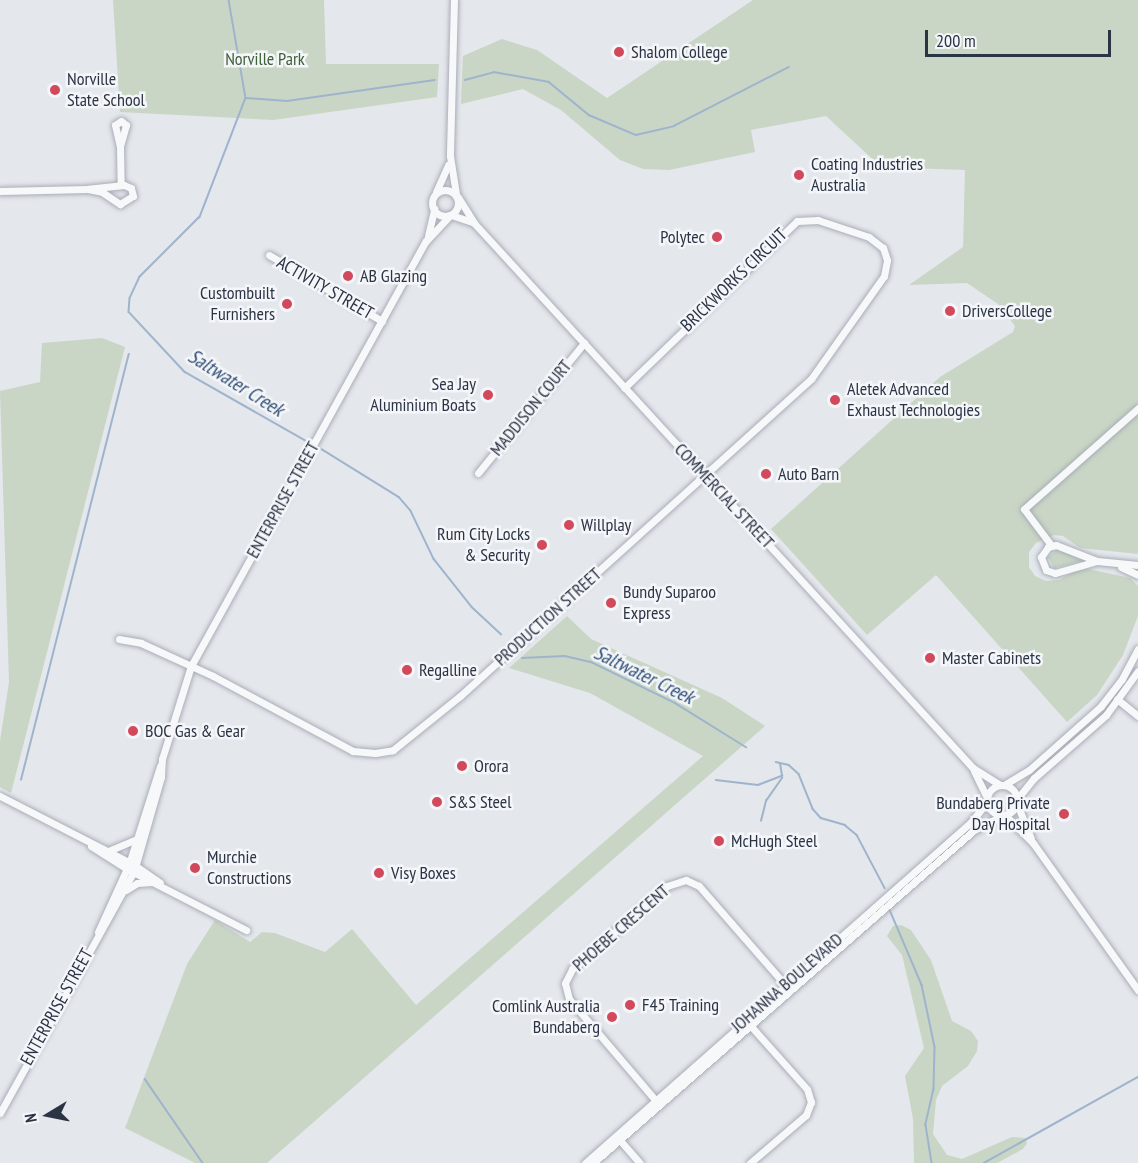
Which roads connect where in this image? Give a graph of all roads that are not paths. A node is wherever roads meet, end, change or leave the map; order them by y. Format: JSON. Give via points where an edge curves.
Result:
{"nodes":[{"id":1,"x":454,"y":0,"type":"edge"},
{"id":2,"x":120,"y":146,"type":"dead end"},
{"id":3,"x":450,"y":156,"type":"junction"},
{"id":4,"x":121,"y":185,"type":"junction"},
{"id":5,"x":88,"y":189,"type":"junction"},
{"id":6,"x":0,"y":191,"type":"edge"},
{"id":7,"x":436,"y":192,"type":"junction"},
{"id":8,"x":457,"y":196,"type":"junction"},
{"id":9,"x":434,"y":209,"type":"junction"},
{"id":10,"x":450,"y":215,"type":"junction"},
{"id":11,"x":474,"y":223,"type":"junction"},
{"id":12,"x":426,"y":241,"type":"junction"},
{"id":13,"x":268,"y":255,"type":"dead end"},
{"id":14,"x":382,"y":321,"type":"junction"},
{"id":15,"x":584,"y":343,"type":"junction"},
{"id":16,"x":624,"y":388,"type":"junction"},
{"id":17,"x":1138,"y":408,"type":"edge"},
{"id":18,"x":478,"y":473,"type":"dead end"},
{"id":19,"x":706,"y":476,"type":"junction"},
{"id":20,"x":1052,"y":545,"type":"junction"},
{"id":21,"x":1097,"y":561,"type":"junction"},
{"id":22,"x":1118,"y":565,"type":"junction"},
{"id":23,"x":1138,"y":565,"type":"edge"},
{"id":24,"x":1138,"y":575,"type":"edge"},
{"id":25,"x":119,"y":639,"type":"dead end"},
{"id":26,"x":1138,"y":650,"type":"edge"},
{"id":27,"x":190,"y":666,"type":"junction"},
{"id":28,"x":1138,"y":671,"type":"edge"},
{"id":29,"x":1111,"y":695,"type":"junction"},
{"id":30,"x":1119,"y":700,"type":"junction"},
{"id":31,"x":1138,"y":716,"type":"edge"},
{"id":32,"x":160,"y":766,"type":"junction"},
{"id":33,"x":973,"y":768,"type":"junction"},
{"id":34,"x":1002,"y":785,"type":"junction"},
{"id":35,"x":0,"y":796,"type":"edge"},
{"id":36,"x":987,"y":800,"type":"junction"},
{"id":37,"x":1017,"y":801,"type":"junction"},
{"id":38,"x":1003,"y":816,"type":"junction"},
{"id":39,"x":136,"y":839,"type":"junction"},
{"id":40,"x":1033,"y":843,"type":"junction"},
{"id":41,"x":91,"y":846,"type":"junction"},
{"id":42,"x":106,"y":852,"type":"junction"},
{"id":43,"x":112,"y":860,"type":"junction"},
{"id":44,"x":131,"y":867,"type":"junction"},
{"id":45,"x":157,"y":882,"type":"junction"},
{"id":46,"x":120,"y":884,"type":"junction"},
{"id":47,"x":124,"y":892,"type":"junction"},
{"id":48,"x":246,"y":930,"type":"dead end"},
{"id":49,"x":98,"y":934,"type":"junction"},
{"id":50,"x":788,"y":988,"type":"junction"},
{"id":51,"x":1138,"y":990,"type":"edge"},
{"id":52,"x":748,"y":1023,"type":"junction"},
{"id":53,"x":658,"y":1102,"type":"junction"},
{"id":54,"x":0,"y":1113,"type":"edge"},
{"id":55,"x":617,"y":1137,"type":"junction"},
{"id":56,"x":585,"y":1163,"type":"edge"},
{"id":57,"x":593,"y":1163,"type":"edge"},
{"id":58,"x":640,"y":1163,"type":"edge"},
{"id":59,"x":750,"y":1163,"type":"edge"}],
"edges":[{"from":1,"to":3,"type":"street"},
{"from":2,"to":4,"type":"street"},
{"from":3,"to":7,"type":"street","via":[[445,180]]},
{"from":3,"to":8,"type":"street"},
{"from":4,"to":5,"type":"street"},
{"from":4,"to":5,"type":"street","via":[[132,190],[132,198],[126,203]]},
{"from":5,"to":6,"type":"street"},
{"from":7,"to":8,"type":"street","via":[[445,189]]},
{"from":7,"to":9,"type":"street","via":[[432,200]]},
{"from":8,"to":10,"type":"street","via":[[458,207]]},
{"from":8,"to":11,"type":"street","name":"COMMERCIAL STREET"},
{"from":9,"to":10,"type":"street","via":[[441,215]]},
{"from":9,"to":12,"type":"street","name":"ENTERPRISE STREET"},
{"from":10,"to":11,"type":"street","name":"COMMERCIAL STREET"},
{"from":10,"to":12,"type":"street","name":"ENTERPRISE STREET"},
{"from":11,"to":15,"type":"street","name":"COMMERCIAL STREET"},
{"from":12,"to":14,"type":"street","name":"ENTERPRISE STREET"},
{"from":13,"to":14,"type":"street","name":"ACTIVITY STREET"},
{"from":14,"to":27,"type":"street","name":"ENTERPRISE STREET"},
{"from":15,"to":16,"type":"street","name":"COMMERCIAL STREET"},
{"from":15,"to":18,"type":"street","name":"MADDISON COURT"},
{"from":16,"to":19,"type":"street","name":"COMMERCIAL STREET"},
{"from":16,"to":19,"type":"street","name":"BRICKWORKS CIRCUIT","via":[[797,221],[818,220],[879,244],[887,260],[884,276],[821,367]]},
{"from":17,"to":20,"type":"street","via":[[1024,509]]},
{"from":19,"to":27,"type":"street","name":"PRODUCTION STREET","via":[[460,696],[393,750],[353,750]]},
{"from":19,"to":33,"type":"street","name":"COMMERCIAL STREET"},
{"from":20,"to":21,"type":"street"},
{"from":20,"to":21,"type":"street","via":[[1041,557],[1050,572]]},
{"from":21,"to":22,"type":"street"},
{"from":22,"to":23,"type":"street"},
{"from":22,"to":24,"type":"street"},
{"from":25,"to":27,"type":"street","name":"PRODUCTION STREET","via":[[139,642]]},
{"from":26,"to":29,"type":"street"},
{"from":27,"to":32,"type":"street","name":"ENTERPRISE STREET"},
{"from":28,"to":30,"type":"street"},
{"from":29,"to":30,"type":"street"},
{"from":29,"to":34,"type":"street","via":[[1029,770]]},
{"from":30,"to":31,"type":"street"},
{"from":30,"to":37,"type":"street","via":[[1096,726],[1034,778]]},
{"from":32,"to":39,"type":"street","name":"ENTERPRISE STREET"},
{"from":32,"to":44,"type":"street","name":"ENTERPRISE STREET","via":[[160,777]]},
{"from":33,"to":34,"type":"street","name":"COMMERCIAL STREET"},
{"from":33,"to":36,"type":"street","name":"COMMERCIAL STREET"},
{"from":34,"to":36,"type":"street","via":[[991,789]]},
{"from":34,"to":37,"type":"street","via":[[1013,790]]},
{"from":35,"to":41,"type":"street"},
{"from":36,"to":38,"type":"street","via":[[991,811]]},
{"from":36,"to":50,"type":"street","name":"JOHANNA BOULEVARD","via":[[971,822]]},
{"from":37,"to":38,"type":"street"},
{"from":37,"to":40,"type":"street"},
{"from":38,"to":40,"type":"street"},
{"from":38,"to":50,"type":"street","name":"JOHANNA BOULEVARD","via":[[974,830]]},
{"from":39,"to":42,"type":"street"},
{"from":39,"to":44,"type":"street","name":"ENTERPRISE STREET"},
{"from":40,"to":51,"type":"street"},
{"from":41,"to":42,"type":"street"},
{"from":41,"to":43,"type":"street"},
{"from":42,"to":44,"type":"street"},
{"from":43,"to":44,"type":"street"},
{"from":43,"to":46,"type":"street","via":[[119,870]]},
{"from":44,"to":45,"type":"street"},
{"from":44,"to":46,"type":"street","name":"ENTERPRISE STREET"},
{"from":44,"to":47,"type":"street","name":"ENTERPRISE STREET"},
{"from":45,"to":47,"type":"street","via":[[137,883]]},
{"from":45,"to":48,"type":"street"},
{"from":46,"to":49,"type":"street","name":"ENTERPRISE STREET"},
{"from":47,"to":49,"type":"street","name":"ENTERPRISE STREET"},
{"from":49,"to":54,"type":"street","name":"ENTERPRISE STREET"},
{"from":50,"to":52,"type":"street","name":"JOHANNA BOULEVARD"},
{"from":50,"to":53,"type":"street","name":"PHOEBE CRESCENT","via":[[695,883],[676,881],[572,969],[565,987],[572,1004]]},
{"from":52,"to":53,"type":"street","name":"JOHANNA BOULEVARD"},
{"from":52,"to":59,"type":"street","via":[[807,1089],[810,1102],[806,1115]]},
{"from":53,"to":55,"type":"street","name":"JOHANNA BOULEVARD"},
{"from":55,"to":56,"type":"street","name":"JOHANNA BOULEVARD"},
{"from":55,"to":57,"type":"street","name":"JOHANNA BOULEVARD"},
{"from":55,"to":58,"type":"street"}]}
